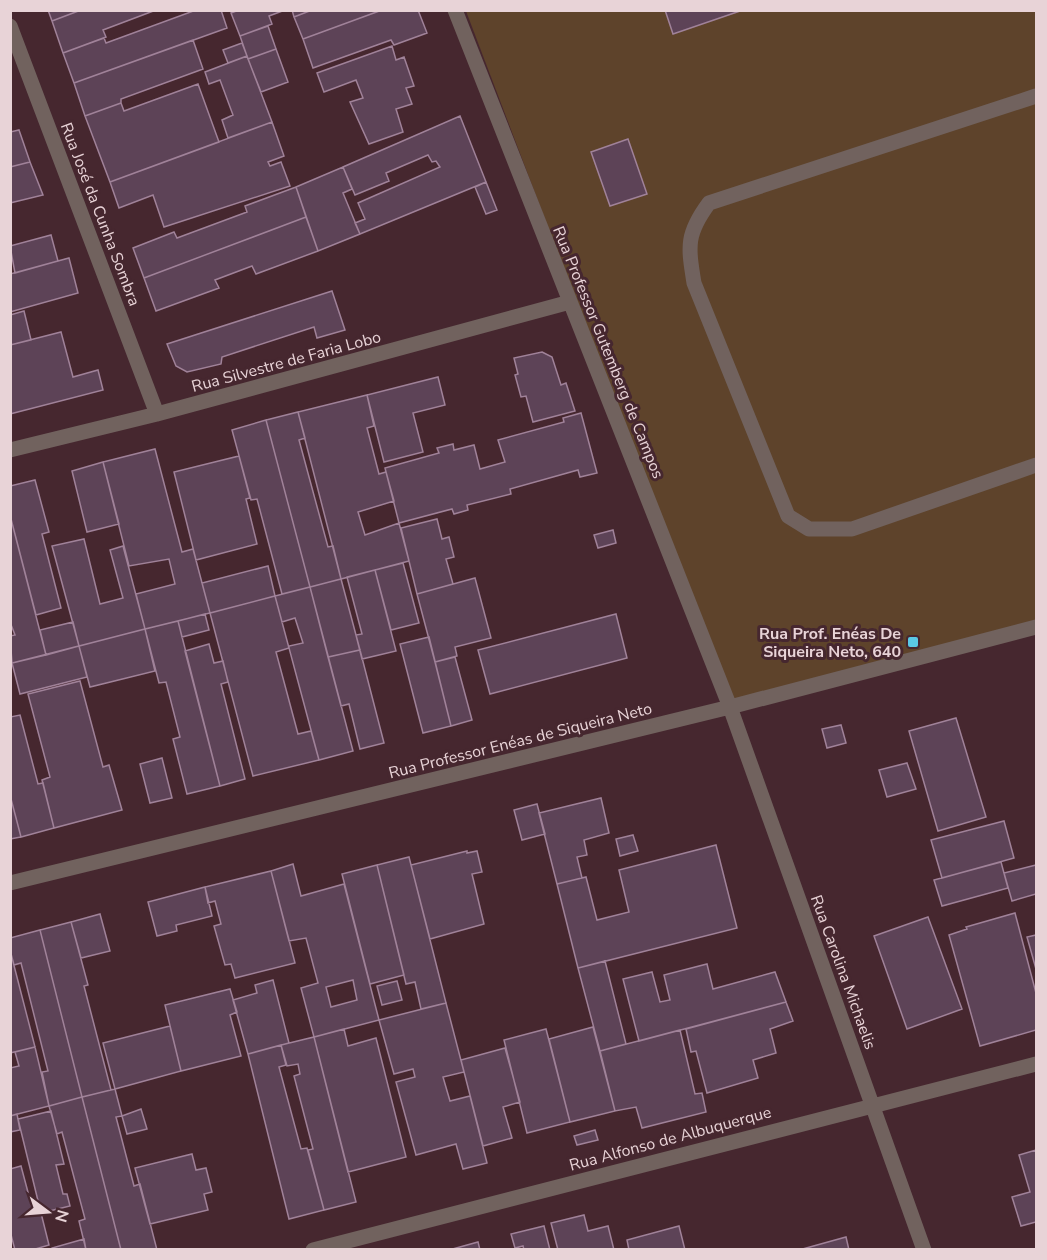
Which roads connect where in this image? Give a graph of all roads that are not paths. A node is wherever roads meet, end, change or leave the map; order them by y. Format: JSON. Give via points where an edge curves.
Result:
{"nodes":[{"id":1,"x":455,"y":10,"type":"edge"},
{"id":2,"x":10,"y":26,"type":"edge"},
{"id":3,"x":1036,"y":96,"type":"edge"},
{"id":4,"x":570,"y":302,"type":"junction"},
{"id":5,"x":157,"y":414,"type":"junction"},
{"id":6,"x":10,"y":450,"type":"edge"},
{"id":7,"x":1036,"y":465,"type":"edge"},
{"id":8,"x":1036,"y":627,"type":"edge"},
{"id":9,"x":730,"y":706,"type":"junction"},
{"id":10,"x":10,"y":883,"type":"edge"},
{"id":11,"x":1036,"y":1064,"type":"edge"},
{"id":12,"x":872,"y":1104,"type":"junction"},
{"id":13,"x":313,"y":1250,"type":"edge"},
{"id":14,"x":924,"y":1250,"type":"edge"}],
"edges":[{"from":1,"to":4,"type":"street","name":"Rua Professor Gutemberg de Campos"},
{"from":2,"to":5,"type":"street","name":"Rua José da Cunha Sombra"},
{"from":3,"to":7,"type":"street","via":[[709,203],[693,225],[689,253],[694,283],[788,516],[809,529],[852,529]]},
{"from":4,"to":5,"type":"street","name":"Rua Silvestre de Faria Lobo"},
{"from":4,"to":9,"type":"street","name":"Rua Professor Gutemberg de Campos"},
{"from":5,"to":6,"type":"street","name":"Rua Silvestre de Faria Lobo"},
{"from":8,"to":9,"type":"street","name":"Rua Professor Enéas de Siqueira Neto"},
{"from":9,"to":10,"type":"street","name":"Rua Professor Enéas de Siqueira Neto"},
{"from":9,"to":12,"type":"street","name":"Rua Carolina Michaelis"},
{"from":11,"to":12,"type":"street","name":"Rua Alfonso de Albuquerque"},
{"from":12,"to":13,"type":"street","name":"Rua Alfonso de Albuquerque"},
{"from":12,"to":14,"type":"street","name":"Rua Carolina Michaelis"}]}
